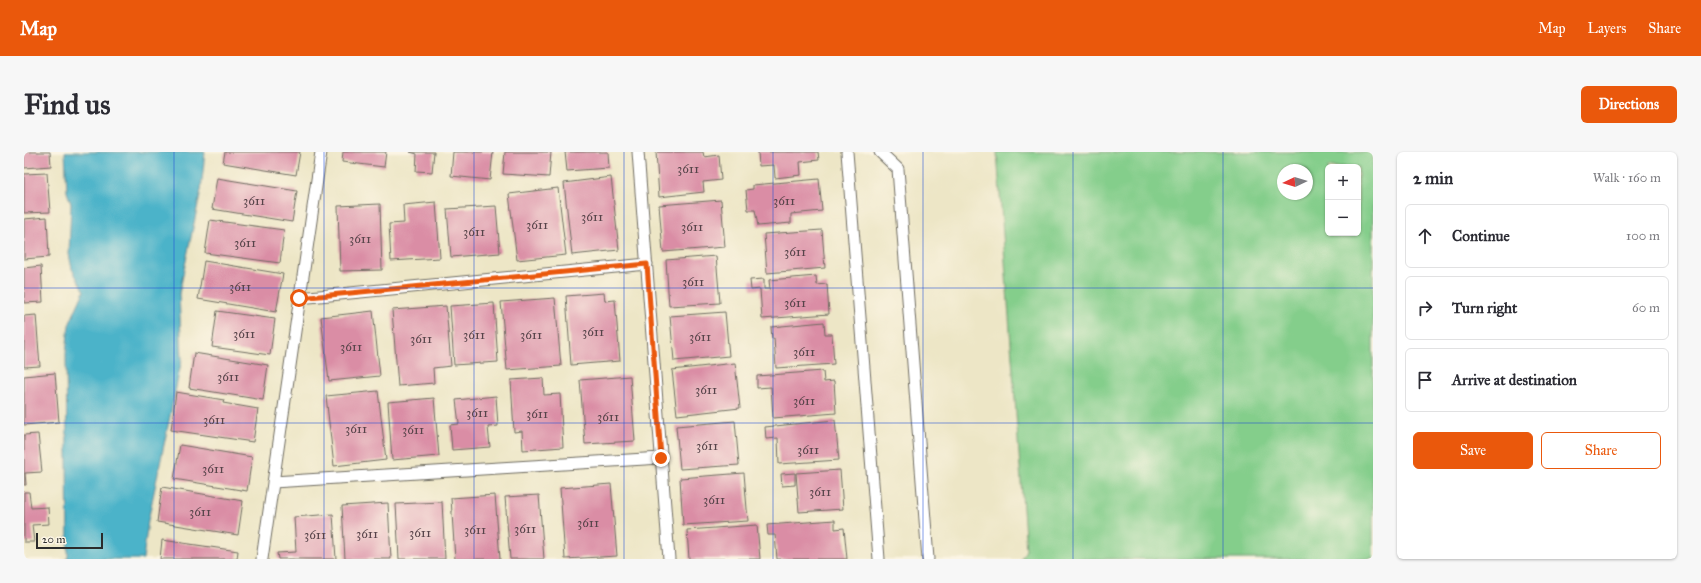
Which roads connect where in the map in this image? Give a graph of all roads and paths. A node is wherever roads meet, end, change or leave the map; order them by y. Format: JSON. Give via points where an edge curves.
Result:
{"nodes":[{"id":1,"x":320,"y":152,"type":"edge"},
{"id":2,"x":638,"y":152,"type":"edge"},
{"id":3,"x":847,"y":152,"type":"edge"},
{"id":4,"x":880,"y":152,"type":"edge"},
{"id":5,"x":647,"y":264,"type":"junction"},
{"id":6,"x":299,"y":298,"type":"junction"},
{"id":7,"x":661,"y":458,"type":"junction"},
{"id":8,"x":273,"y":482,"type":"junction"},
{"id":9,"x":262,"y":559,"type":"edge"},
{"id":10,"x":669,"y":559,"type":"edge"},
{"id":11,"x":879,"y":559,"type":"edge"},
{"id":12,"x":928,"y":559,"type":"edge"}],
"edges":[{"from":1,"to":6,"type":"lane"},
{"from":2,"to":5,"type":"lane"},
{"from":3,"to":11,"type":"lane"},
{"from":4,"to":12,"type":"lane","via":[[898,168]]},
{"from":5,"to":6,"type":"lane"},
{"from":5,"to":7,"type":"lane"},
{"from":6,"to":8,"type":"lane"},
{"from":7,"to":8,"type":"lane"},
{"from":7,"to":10,"type":"lane"},
{"from":8,"to":9,"type":"lane"}]}
